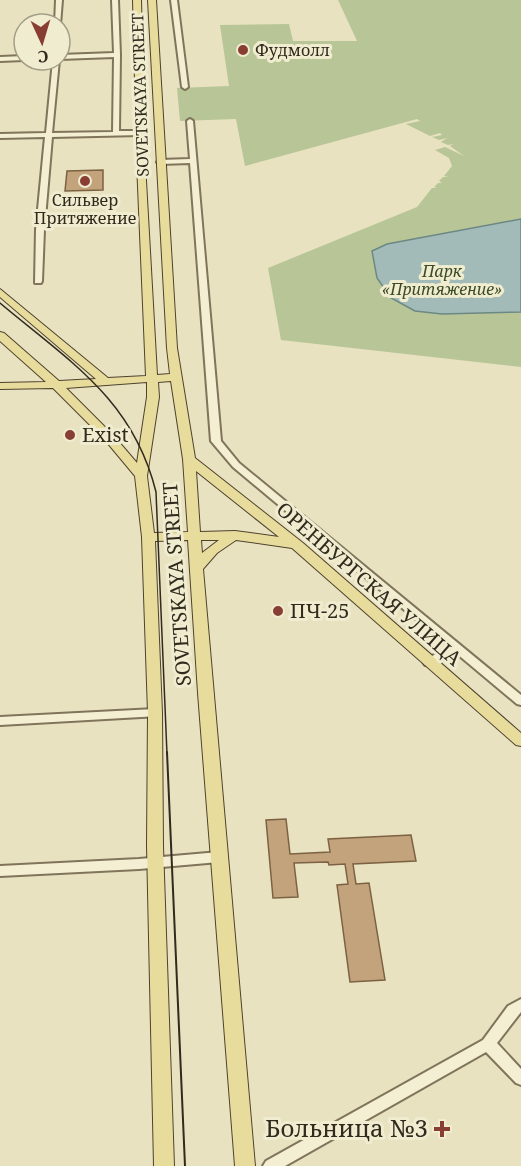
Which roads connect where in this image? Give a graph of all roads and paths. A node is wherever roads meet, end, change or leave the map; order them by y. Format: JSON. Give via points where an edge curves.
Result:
{"nodes":[{"id":1,"x":115,"y":0,"type":"edge"},
{"id":2,"x":137,"y":0,"type":"edge"},
{"id":3,"x":152,"y":0,"type":"edge"},
{"id":4,"x":174,"y":0,"type":"edge"},
{"id":5,"x":137,"y":15,"type":"junction"},
{"id":6,"x":153,"y":15,"type":"junction"},
{"id":7,"x":117,"y":55,"type":"junction"},
{"id":8,"x":72,"y":57,"type":"edge"},
{"id":9,"x":55,"y":72,"type":"edge"},
{"id":10,"x":185,"y":87,"type":"dead end"},
{"id":11,"x":190,"y":121,"type":"dead end"},
{"id":12,"x":141,"y":133,"type":"junction"},
{"id":13,"x":116,"y":134,"type":"junction"},
{"id":14,"x":50,"y":135,"type":"junction"},
{"id":15,"x":0,"y":136,"type":"edge"},
{"id":16,"x":193,"y":161,"type":"junction"},
{"id":17,"x":141,"y":162,"type":"junction"},
{"id":18,"x":160,"y":162,"type":"junction"},
{"id":19,"x":38,"y":281,"type":"dead end"},
{"id":20,"x":0,"y":292,"type":"edge"},
{"id":21,"x":0,"y":335,"type":"edge"},
{"id":22,"x":177,"y":376,"type":"junction"},
{"id":23,"x":151,"y":378,"type":"junction"},
{"id":24,"x":106,"y":382,"type":"junction"},
{"id":25,"x":57,"y":385,"type":"junction"},
{"id":26,"x":0,"y":386,"type":"edge"},
{"id":27,"x":189,"y":459,"type":"junction"},
{"id":28,"x":141,"y":476,"type":"junction"},
{"id":29,"x":235,"y":535,"type":"junction"},
{"id":30,"x":194,"y":536,"type":"junction"},
{"id":31,"x":148,"y":537,"type":"junction"},
{"id":32,"x":298,"y":546,"type":"junction"},
{"id":33,"x":196,"y":568,"type":"junction"},
{"id":34,"x":458,"y":648,"type":"junction"},
{"id":35,"x":429,"y":662,"type":"junction"},
{"id":36,"x":521,"y":701,"type":"edge"},
{"id":37,"x":154,"y":713,"type":"junction"},
{"id":38,"x":0,"y":721,"type":"edge"},
{"id":39,"x":521,"y":741,"type":"edge"},
{"id":40,"x":219,"y":857,"type":"junction"},
{"id":41,"x":155,"y":863,"type":"junction"},
{"id":42,"x":0,"y":871,"type":"edge"},
{"id":43,"x":521,"y":1005,"type":"edge"},
{"id":44,"x":488,"y":1044,"type":"junction"},
{"id":45,"x":521,"y":1079,"type":"edge"},
{"id":46,"x":164,"y":1166,"type":"edge"},
{"id":47,"x":245,"y":1166,"type":"edge"},
{"id":48,"x":271,"y":1166,"type":"edge"}],
"edges":[{"from":1,"to":7,"type":"street"},
{"from":2,"to":5,"type":"main road","name":"SOVETSKAYA STREET"},
{"from":3,"to":6,"type":"main road","name":"SOVETSKAYA STREET"},
{"from":4,"to":10,"type":"street"},
{"from":5,"to":6,"type":"main road"},
{"from":5,"to":12,"type":"main road","name":"SOVETSKAYA STREET"},
{"from":6,"to":18,"type":"main road","name":"SOVETSKAYA STREET"},
{"from":7,"to":8,"type":"street"},
{"from":7,"to":13,"type":"street"},
{"from":9,"to":14,"type":"street"},
{"from":11,"to":16,"type":"street"},
{"from":12,"to":13,"type":"street"},
{"from":12,"to":17,"type":"main road","name":"SOVETSKAYA STREET"},
{"from":13,"to":14,"type":"street"},
{"from":14,"to":15,"type":"street"},
{"from":14,"to":19,"type":"street"},
{"from":16,"to":18,"type":"street"},
{"from":16,"to":34,"type":"street","via":[[216,441],[236,465]]},
{"from":17,"to":18,"type":"main road"},
{"from":17,"to":23,"type":"main road","name":"SOVETSKAYA STREET"},
{"from":18,"to":22,"type":"main road","name":"SOVETSKAYA STREET"},
{"from":20,"to":24,"type":"main road"},
{"from":21,"to":25,"type":"main road","name":"SOVETSKAYA STREET"},
{"from":22,"to":23,"type":"main road"},
{"from":22,"to":27,"type":"main road","name":"SOVETSKAYA STREET"},
{"from":23,"to":24,"type":"main road"},
{"from":23,"to":28,"type":"main road","name":"SOVETSKAYA STREET","via":[[153,397]]},
{"from":24,"to":25,"type":"main road"},
{"from":25,"to":26,"type":"main road"},
{"from":25,"to":28,"type":"main road","name":"SOVETSKAYA STREET","via":[[102,428]]},
{"from":27,"to":30,"type":"main road","name":"SOVETSKAYA STREET"},
{"from":27,"to":32,"type":"main road","name":"ОРЕНБУРГСКАЯ УЛИЦА"},
{"from":28,"to":31,"type":"main road","name":"SOVETSKAYA STREET"},
{"from":29,"to":30,"type":"main road"},
{"from":29,"to":32,"type":"main road","via":[[265,537]]},
{"from":29,"to":33,"type":"main road","via":[[212,550]]},
{"from":30,"to":31,"type":"main road"},
{"from":30,"to":33,"type":"main road","name":"SOVETSKAYA STREET"},
{"from":31,"to":37,"type":"main road","name":"SOVETSKAYA STREET"},
{"from":32,"to":35,"type":"main road","name":"ОРЕНБУРГСКАЯ УЛИЦА"},
{"from":33,"to":40,"type":"main road","name":"SOVETSKAYA STREET"},
{"from":34,"to":35,"type":"street"},
{"from":34,"to":36,"type":"street"},
{"from":35,"to":39,"type":"main road","name":"ОРЕНБУРГСКАЯ УЛИЦА"},
{"from":37,"to":38,"type":"street"},
{"from":37,"to":41,"type":"main road","name":"SOVETSKAYA STREET"},
{"from":40,"to":41,"type":"street"},
{"from":40,"to":47,"type":"main road","name":"SOVETSKAYA STREET"},
{"from":41,"to":42,"type":"street"},
{"from":41,"to":46,"type":"main road","name":"SOVETSKAYA STREET"},
{"from":43,"to":44,"type":"street"},
{"from":44,"to":45,"type":"street"},
{"from":44,"to":48,"type":"street"}]}
